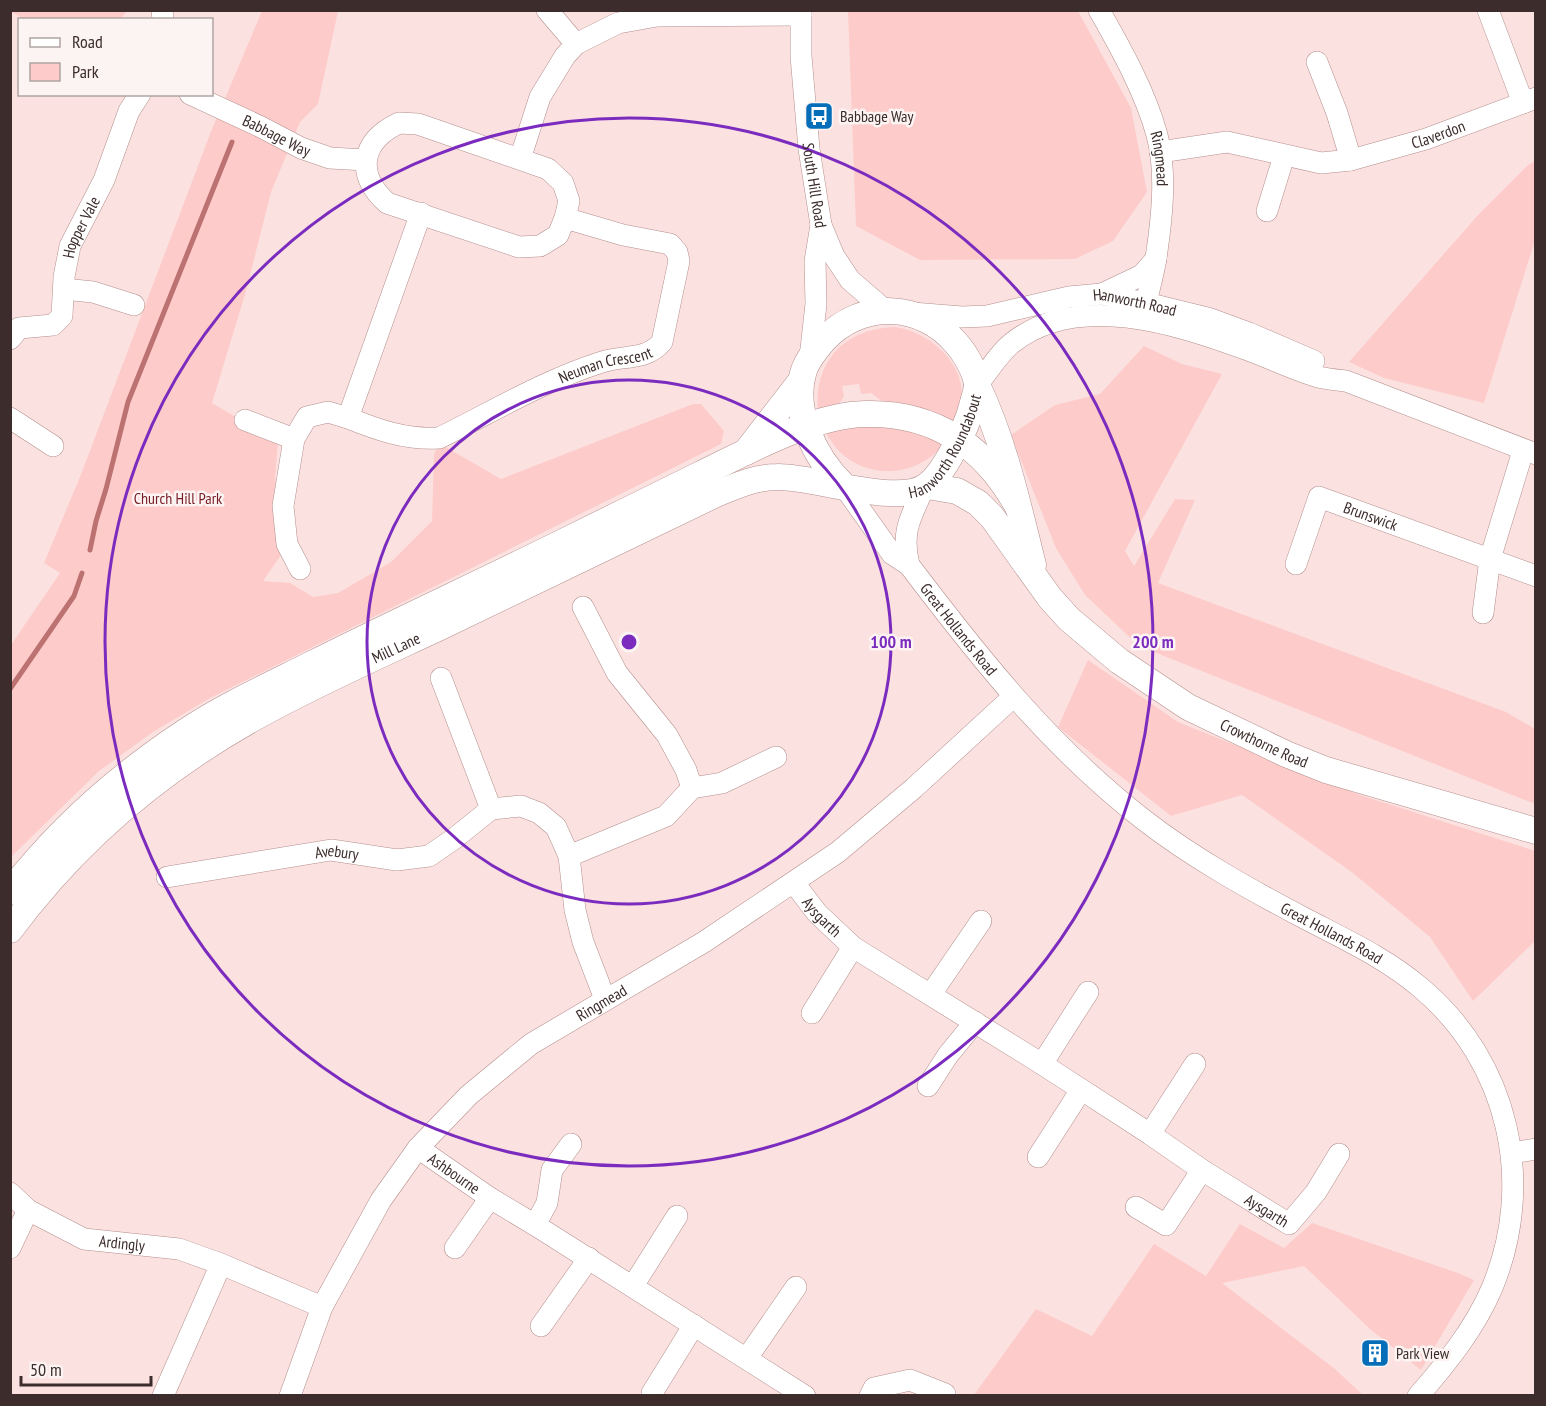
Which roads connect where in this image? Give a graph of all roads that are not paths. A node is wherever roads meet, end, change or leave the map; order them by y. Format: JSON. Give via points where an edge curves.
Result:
{"nodes":[{"id":1,"x":547,"y":10,"type":"edge"},
{"id":2,"x":1099,"y":10,"type":"edge"},
{"id":3,"x":1488,"y":10,"type":"edge"},
{"id":4,"x":801,"y":13,"type":"edge"},
{"id":5,"x":576,"y":44,"type":"junction"},
{"id":6,"x":1317,"y":62,"type":"dead end"},
{"id":7,"x":139,"y":96,"type":"edge"},
{"id":8,"x":194,"y":96,"type":"edge"},
{"id":9,"x":1529,"y":100,"type":"edge"},
{"id":10,"x":1160,"y":152,"type":"junction"},
{"id":11,"x":1284,"y":156,"type":"junction"},
{"id":12,"x":520,"y":159,"type":"junction"},
{"id":13,"x":366,"y":160,"type":"junction"},
{"id":14,"x":1351,"y":160,"type":"junction"},
{"id":15,"x":1267,"y":210,"type":"dead end"},
{"id":16,"x":421,"y":213,"type":"junction"},
{"id":17,"x":565,"y":218,"type":"junction"},
{"id":18,"x":821,"y":225,"type":"junction"},
{"id":19,"x":1156,"y":259,"type":"junction"},
{"id":20,"x":64,"y":289,"type":"junction"},
{"id":21,"x":1102,"y":294,"type":"junction"},
{"id":22,"x":134,"y":305,"type":"dead end"},
{"id":23,"x":886,"y":311,"type":"junction"},
{"id":24,"x":1144,"y":311,"type":"junction"},
{"id":25,"x":911,"y":313,"type":"junction"},
{"id":26,"x":12,"y":334,"type":"edge"},
{"id":27,"x":806,"y":370,"type":"junction"},
{"id":28,"x":977,"y":385,"type":"junction"},
{"id":29,"x":10,"y":418,"type":"edge"},
{"id":30,"x":348,"y":418,"type":"junction"},
{"id":31,"x":245,"y":420,"type":"dead end"},
{"id":32,"x":807,"y":427,"type":"junction"},
{"id":33,"x":959,"y":439,"type":"junction"},
{"id":34,"x":294,"y":440,"type":"junction"},
{"id":35,"x":53,"y":446,"type":"dead end"},
{"id":36,"x":746,"y":452,"type":"junction"},
{"id":37,"x":1529,"y":452,"type":"edge"},
{"id":38,"x":843,"y":485,"type":"junction"},
{"id":39,"x":925,"y":487,"type":"junction"},
{"id":40,"x":1018,"y":507,"type":"junction"},
{"id":41,"x":1490,"y":559,"type":"junction"},
{"id":42,"x":1296,"y":564,"type":"dead end"},
{"id":43,"x":909,"y":565,"type":"junction"},
{"id":44,"x":300,"y":569,"type":"dead end"},
{"id":45,"x":1536,"y":576,"type":"edge"},
{"id":46,"x":1037,"y":578,"type":"junction"},
{"id":47,"x":583,"y":607,"type":"dead end"},
{"id":48,"x":1483,"y":613,"type":"dead end"},
{"id":49,"x":441,"y":678,"type":"dead end"},
{"id":50,"x":1013,"y":697,"type":"junction"},
{"id":51,"x":776,"y":757,"type":"dead end"},
{"id":52,"x":692,"y":788,"type":"junction"},
{"id":53,"x":491,"y":809,"type":"junction"},
{"id":54,"x":1536,"y":831,"type":"edge"},
{"id":55,"x":569,"y":856,"type":"junction"},
{"id":56,"x":167,"y":877,"type":"dead end"},
{"id":57,"x":794,"y":883,"type":"junction"},
{"id":58,"x":10,"y":892,"type":"edge"},
{"id":59,"x":981,"y":921,"type":"dead end"},
{"id":60,"x":10,"y":930,"type":"edge"},
{"id":61,"x":853,"y":947,"type":"junction"},
{"id":62,"x":1088,"y":992,"type":"dead end"},
{"id":63,"x":931,"y":994,"type":"junction"},
{"id":64,"x":605,"y":999,"type":"junction"},
{"id":65,"x":812,"y":1013,"type":"dead end"},
{"id":66,"x":975,"y":1022,"type":"junction"},
{"id":67,"x":1042,"y":1064,"type":"junction"},
{"id":68,"x":1195,"y":1064,"type":"dead end"},
{"id":69,"x":928,"y":1086,"type":"dead end"},
{"id":70,"x":1082,"y":1090,"type":"junction"},
{"id":71,"x":1150,"y":1134,"type":"junction"},
{"id":72,"x":571,"y":1144,"type":"dead end"},
{"id":73,"x":418,"y":1148,"type":"junction"},
{"id":74,"x":1536,"y":1149,"type":"edge"},
{"id":75,"x":1512,"y":1153,"type":"junction"},
{"id":76,"x":1339,"y":1154,"type":"dead end"},
{"id":77,"x":1038,"y":1157,"type":"dead end"},
{"id":78,"x":1202,"y":1170,"type":"junction"},
{"id":79,"x":10,"y":1193,"type":"edge"},
{"id":80,"x":489,"y":1198,"type":"junction"},
{"id":81,"x":1136,"y":1207,"type":"dead end"},
{"id":82,"x":28,"y":1210,"type":"junction"},
{"id":83,"x":677,"y":1216,"type":"dead end"},
{"id":84,"x":535,"y":1225,"type":"junction"},
{"id":85,"x":10,"y":1248,"type":"edge"},
{"id":86,"x":455,"y":1248,"type":"dead end"},
{"id":87,"x":589,"y":1258,"type":"junction"},
{"id":88,"x":221,"y":1264,"type":"junction"},
{"id":89,"x":633,"y":1286,"type":"junction"},
{"id":90,"x":795,"y":1287,"type":"dead end"},
{"id":91,"x":322,"y":1307,"type":"junction"},
{"id":92,"x":694,"y":1325,"type":"junction"},
{"id":93,"x":541,"y":1326,"type":"dead end"},
{"id":94,"x":747,"y":1358,"type":"junction"},
{"id":95,"x":652,"y":1393,"type":"dead end"},
{"id":96,"x":945,"y":1394,"type":"dead end"},
{"id":97,"x":163,"y":1395,"type":"edge"},
{"id":98,"x":290,"y":1395,"type":"edge"},
{"id":99,"x":805,"y":1395,"type":"edge"},
{"id":100,"x":870,"y":1395,"type":"edge"},
{"id":101,"x":1418,"y":1395,"type":"edge"}],
"edges":[{"from":1,"to":5,"type":"street"},
{"from":2,"to":10,"type":"street","name":"Ringmead","via":[[1140,91]]},
{"from":3,"to":9,"type":"street","name":"Claverdon"},
{"from":4,"to":5,"type":"street","via":[[657,16],[618,23]]},
{"from":4,"to":18,"type":"street","name":"South Hill Road","via":[[809,149]]},
{"from":5,"to":12,"type":"street","via":[[540,97]]},
{"from":6,"to":14,"type":"street"},
{"from":7,"to":20,"type":"street","name":"Hopper Vale","via":[[129,111],[104,180],[66,256]]},
{"from":8,"to":13,"type":"street","name":"Babbage Way","via":[[301,148],[330,158]]},
{"from":9,"to":14,"type":"street","name":"Claverdon","via":[[1426,139]]},
{"from":10,"to":11,"type":"street","name":"Claverdon","via":[[1227,142]]},
{"from":10,"to":19,"type":"street","name":"Ringmead","via":[[1161,211]]},
{"from":11,"to":14,"type":"street","name":"Claverdon","via":[[1320,163]]},
{"from":11,"to":15,"type":"street"},
{"from":12,"to":13,"type":"street","via":[[418,124],[399,123],[370,144]]},
{"from":12,"to":17,"type":"street","via":[[548,169],[563,183],[569,201]]},
{"from":13,"to":16,"type":"street","via":[[375,192],[387,203]]},
{"from":16,"to":17,"type":"street","via":[[519,247],[540,246],[558,235]]},
{"from":16,"to":30,"type":"street"},
{"from":17,"to":30,"type":"street","name":"Neuman Crescent","via":[[670,244],[677,252],[679,261],[658,347],[647,354],[604,361],[565,376],[439,438],[383,432]]},
{"from":18,"to":23,"type":"street","via":[[850,280]]},
{"from":18,"to":27,"type":"street","name":"South Hill Road","via":[[815,261],[816,304]]},
{"from":19,"to":21,"type":"street","via":[[1142,275]]},
{"from":19,"to":24,"type":"street","name":"Ringmead"},
{"from":20,"to":22,"type":"street","via":[[93,292]]},
{"from":20,"to":26,"type":"street","name":"Hopper Vale","via":[[64,311],[57,323],[24,326]]},
{"from":21,"to":24,"type":"street","name":"Hanworth Road"},
{"from":21,"to":25,"type":"street","name":"Hanworth Road","via":[[1069,297],[987,316]]},
{"from":23,"to":25,"type":"main road","name":"Hanworth Roundabout"},
{"from":23,"to":27,"type":"main road","name":"Hanworth Roundabout","via":[[842,325],[827,337]]},
{"from":24,"to":28,"type":"street","name":"Hanworth Road","via":[[1126,316],[1066,318],[1030,331],[1011,344]]},
{"from":24,"to":37,"type":"street","name":"Hanworth Road","via":[[1165,324],[1319,377],[1346,381]]},
{"from":25,"to":28,"type":"main road","name":"Hanworth Roundabout","via":[[934,324],[955,341]]},
{"from":27,"to":32,"type":"main road","via":[[800,401]]},
{"from":27,"to":36,"type":"main road","name":"Mill Lane"},
{"from":28,"to":33,"type":"main road","name":"Hanworth Roundabout","via":[[971,413]]},
{"from":28,"to":40,"type":"main road","name":"Crowthorne Road"},
{"from":29,"to":35,"type":"street"},
{"from":30,"to":34,"type":"street","name":"Neuman Crescent","via":[[328,412],[307,417]]},
{"from":31,"to":34,"type":"street"},
{"from":32,"to":33,"type":"main road","name":"Mill Lane","via":[[843,416],[884,415],[926,423]]},
{"from":32,"to":36,"type":"main road","name":"Mill Lane"},
{"from":32,"to":38,"type":"main road","via":[[825,463]]},
{"from":33,"to":39,"type":"main road","name":"Hanworth Roundabout","via":[[949,459]]},
{"from":33,"to":40,"type":"main road","name":"Crowthorne Road","via":[[995,470]]},
{"from":34,"to":44,"type":"street","name":"Neuman Crescent","via":[[283,506],[287,544]]},
{"from":36,"to":58,"type":"main road","name":"Mill Lane","via":[[218,712],[96,801]]},
{"from":37,"to":41,"type":"street"},
{"from":38,"to":39,"type":"main road","name":"Hanworth Roundabout","via":[[892,493]]},
{"from":38,"to":43,"type":"street","name":"Great Hollands Road","via":[[892,554]]},
{"from":38,"to":60,"type":"main road","name":"Mill Lane","via":[[777,477],[735,486],[260,715],[194,755],[121,810],[69,859]]},
{"from":39,"to":43,"type":"street","name":"Great Hollands Road","via":[[906,532]]},
{"from":39,"to":46,"type":"main road","name":"Crowthorne Road","via":[[957,491],[978,503]]},
{"from":40,"to":46,"type":"main road","name":"Crowthorne Road"},
{"from":41,"to":42,"type":"street","name":"Brunswick","via":[[1319,497]]},
{"from":41,"to":45,"type":"street","name":"Brunswick"},
{"from":41,"to":48,"type":"street"},
{"from":43,"to":50,"type":"street","name":"Great Hollands Road"},
{"from":46,"to":54,"type":"main road","name":"Crowthorne Road","via":[[1082,632],[1188,707],[1326,770]]},
{"from":47,"to":52,"type":"street","via":[[617,673],[667,735]]},
{"from":49,"to":53,"type":"street"},
{"from":50,"to":57,"type":"street","name":"Ringmead","via":[[873,824]]},
{"from":50,"to":75,"type":"street","name":"Great Hollands Road","via":[[1092,778],[1146,822],[1217,870],[1381,958],[1421,988],[1452,1017],[1473,1047],[1500,1100]]},
{"from":51,"to":52,"type":"street","via":[[722,783]]},
{"from":52,"to":55,"type":"street","via":[[666,816]]},
{"from":53,"to":55,"type":"street","via":[[521,806],[539,813],[556,827]]},
{"from":53,"to":56,"type":"street","name":"Avebury","via":[[429,856],[397,860],[331,850]]},
{"from":55,"to":64,"type":"street","via":[[583,942]]},
{"from":57,"to":61,"type":"street","name":"Aysgarth","via":[[817,913]]},
{"from":57,"to":64,"type":"street","name":"Ringmead","via":[[704,942]]},
{"from":59,"to":63,"type":"street"},
{"from":61,"to":63,"type":"street","name":"Aysgarth"},
{"from":61,"to":65,"type":"street","name":"Aysgarth"},
{"from":62,"to":67,"type":"street"},
{"from":63,"to":66,"type":"street","name":"Aysgarth"},
{"from":64,"to":73,"type":"street","name":"Ringmead","via":[[531,1044],[468,1095]]},
{"from":66,"to":67,"type":"street","name":"Aysgarth"},
{"from":66,"to":69,"type":"street"},
{"from":67,"to":70,"type":"street","name":"Aysgarth"},
{"from":68,"to":71,"type":"street"},
{"from":70,"to":71,"type":"street","name":"Aysgarth"},
{"from":70,"to":77,"type":"street"},
{"from":71,"to":78,"type":"street","name":"Aysgarth"},
{"from":72,"to":84,"type":"street","via":[[552,1170],[547,1203]]},
{"from":73,"to":80,"type":"street","name":"Ashbourne"},
{"from":73,"to":91,"type":"street","name":"Ringmead","via":[[381,1200]]},
{"from":74,"to":75,"type":"street"},
{"from":75,"to":101,"type":"street","name":"Great Hollands Road","via":[[1513,1205],[1504,1255],[1492,1287],[1457,1349]]},
{"from":76,"to":78,"type":"street","name":"Aysgarth","via":[[1316,1192],[1289,1224]]},
{"from":78,"to":81,"type":"street","via":[[1166,1225]]},
{"from":79,"to":82,"type":"street","name":"Ardingly"},
{"from":80,"to":84,"type":"street","name":"Ashbourne"},
{"from":80,"to":86,"type":"street","name":"Ashbourne"},
{"from":82,"to":85,"type":"street"},
{"from":82,"to":88,"type":"street","name":"Ardingly","via":[[84,1239],[179,1249]]},
{"from":83,"to":89,"type":"street"},
{"from":84,"to":87,"type":"street","name":"Ashbourne"},
{"from":87,"to":89,"type":"street","name":"Ashbourne"},
{"from":87,"to":93,"type":"street"},
{"from":88,"to":91,"type":"street","name":"Ardingly"},
{"from":88,"to":97,"type":"street"},
{"from":89,"to":92,"type":"street","name":"Ashbourne"},
{"from":90,"to":94,"type":"street"},
{"from":91,"to":98,"type":"street","name":"Ringmead"},
{"from":92,"to":94,"type":"street","name":"Ashbourne"},
{"from":92,"to":95,"type":"street"},
{"from":94,"to":99,"type":"street","name":"Ashbourne"},
{"from":96,"to":100,"type":"street","via":[[910,1380],[874,1388]]}]}
